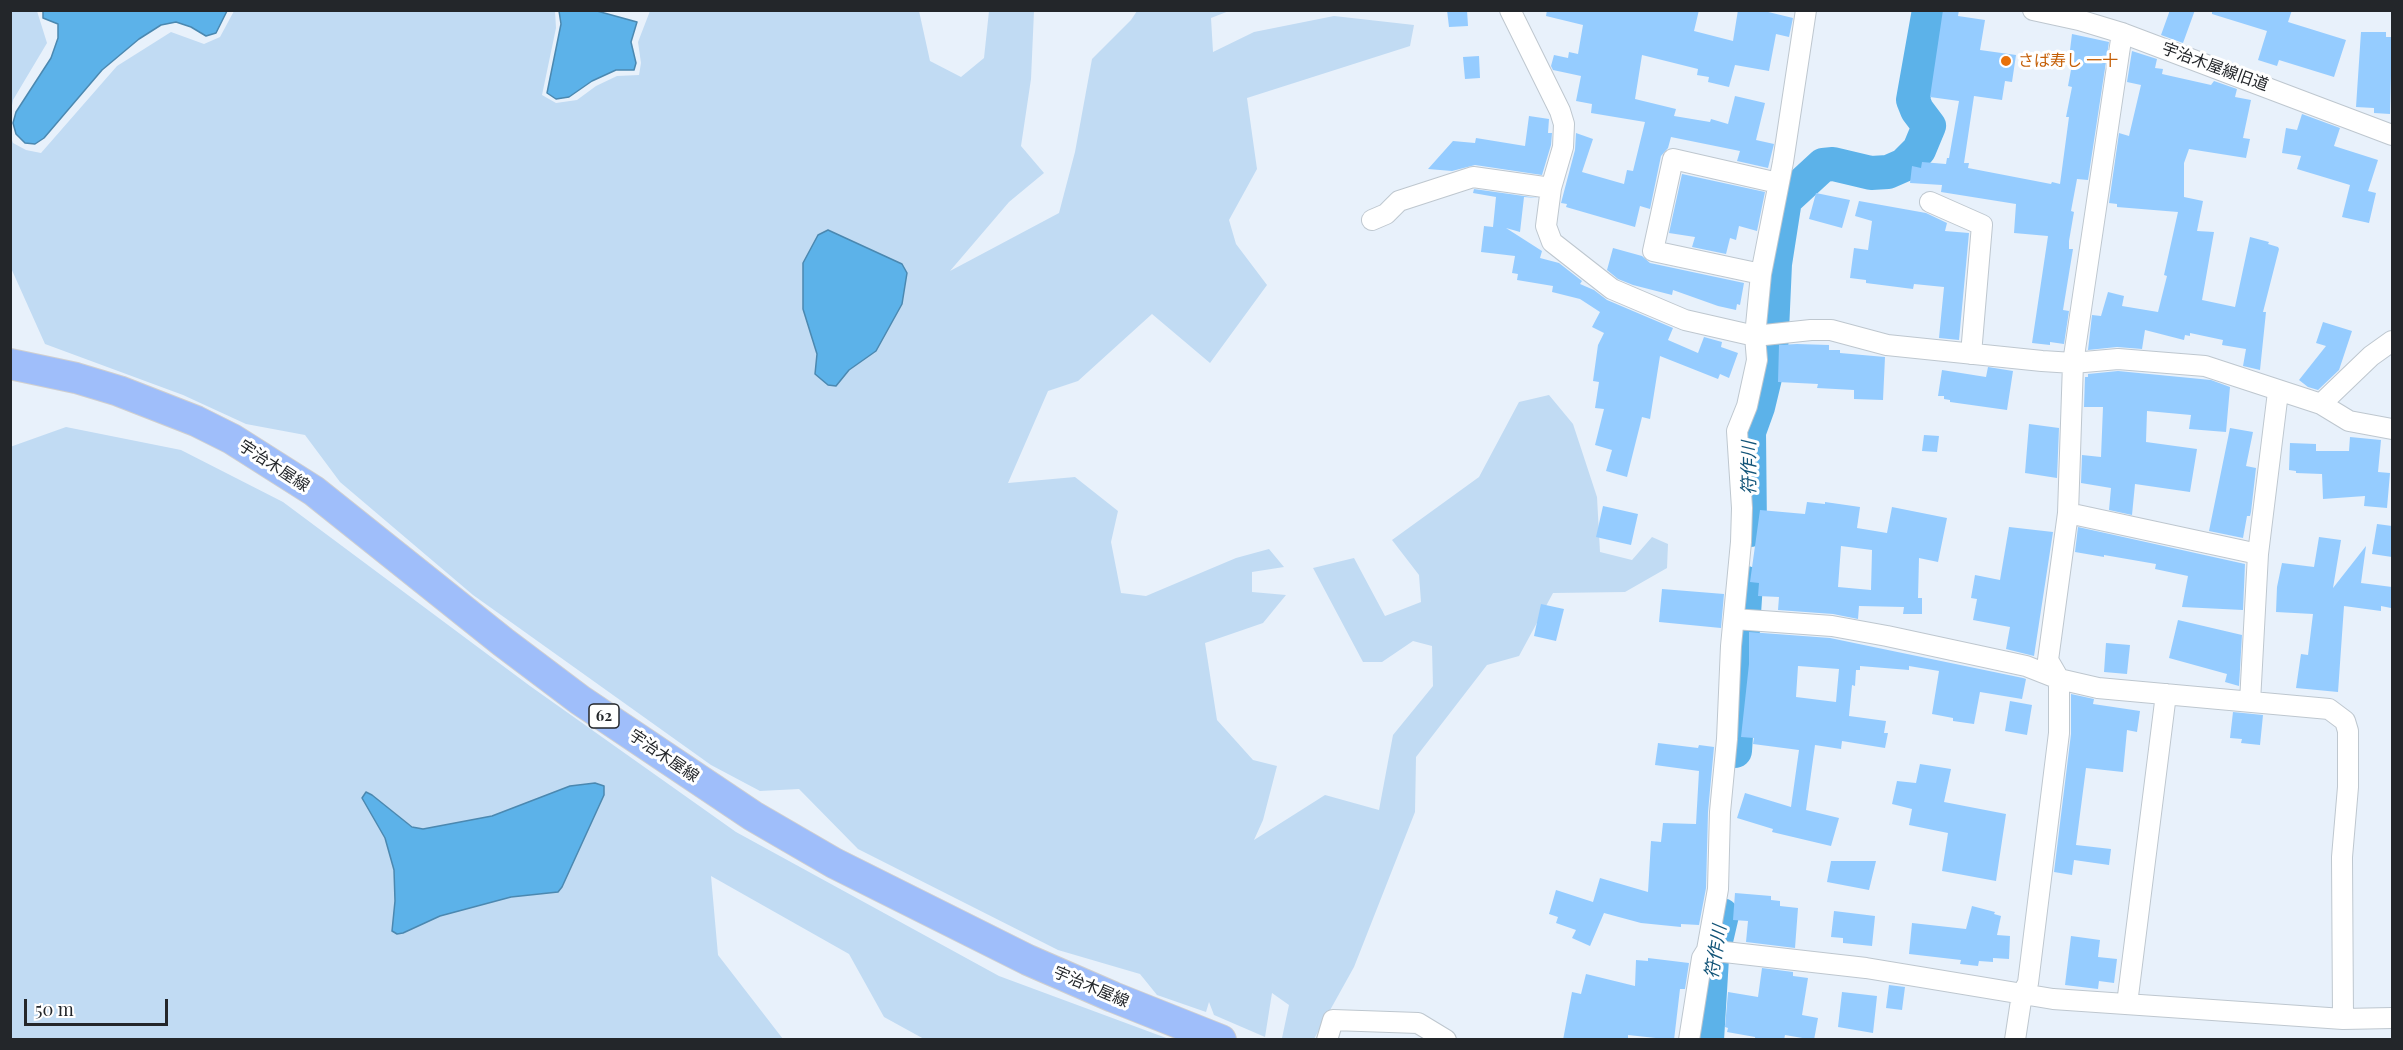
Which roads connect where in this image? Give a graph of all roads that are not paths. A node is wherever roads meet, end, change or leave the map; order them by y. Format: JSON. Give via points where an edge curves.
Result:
{"nodes":[{"id":1,"x":1510,"y":10,"type":"edge"},
{"id":2,"x":1806,"y":10,"type":"edge"},
{"id":3,"x":2033,"y":10,"type":"edge"},
{"id":4,"x":2122,"y":33,"type":"junction"},
{"id":5,"x":2392,"y":135,"type":"edge"},
{"id":6,"x":1778,"y":183,"type":"junction"},
{"id":7,"x":1551,"y":188,"type":"junction"},
{"id":8,"x":1930,"y":202,"type":"dead end"},
{"id":9,"x":1371,"y":220,"type":"dead end"},
{"id":10,"x":1761,"y":274,"type":"junction"},
{"id":11,"x":1756,"y":336,"type":"junction"},
{"id":12,"x":2392,"y":341,"type":"edge"},
{"id":13,"x":1971,"y":354,"type":"junction"},
{"id":14,"x":2073,"y":363,"type":"junction"},
{"id":15,"x":10,"y":364,"type":"edge"},
{"id":16,"x":2278,"y":392,"type":"junction"},
{"id":17,"x":2320,"y":404,"type":"junction"},
{"id":18,"x":2392,"y":429,"type":"edge"},
{"id":19,"x":2068,"y":513,"type":"junction"},
{"id":20,"x":2258,"y":554,"type":"junction"},
{"id":21,"x":1735,"y":619,"type":"junction"},
{"id":22,"x":2059,"y":679,"type":"junction"},
{"id":23,"x":2166,"y":694,"type":"junction"},
{"id":24,"x":2250,"y":702,"type":"junction"},
{"id":25,"x":1708,"y":951,"type":"junction"},
{"id":26,"x":2022,"y":994,"type":"junction"},
{"id":27,"x":2127,"y":1004,"type":"junction"},
{"id":28,"x":2392,"y":1018,"type":"edge"},
{"id":29,"x":2343,"y":1019,"type":"junction"},
{"id":30,"x":1221,"y":1040,"type":"edge"},
{"id":31,"x":1327,"y":1040,"type":"edge"},
{"id":32,"x":1446,"y":1040,"type":"edge"},
{"id":33,"x":1689,"y":1040,"type":"edge"},
{"id":34,"x":2015,"y":1040,"type":"edge"}],
"edges":[{"from":1,"to":7,"type":"street","via":[[1564,124],[1563,147]]},
{"from":2,"to":6,"type":"street"},
{"from":3,"to":4,"type":"street","name":"宇治木屋線旧道"},
{"from":4,"to":5,"type":"street","name":"宇治木屋線旧道"},
{"from":4,"to":14,"type":"street"},
{"from":6,"to":10,"type":"street"},
{"from":6,"to":10,"type":"street","via":[[1673,159],[1653,251]]},
{"from":7,"to":9,"type":"street","via":[[1473,177],[1399,201],[1386,214]]},
{"from":7,"to":11,"type":"street","via":[[1546,226],[1552,242],[1612,289],[1685,320]]},
{"from":8,"to":13,"type":"street","via":[[1982,225]]},
{"from":10,"to":11,"type":"street"},
{"from":11,"to":13,"type":"street","via":[[1831,330],[1887,345]]},
{"from":11,"to":21,"type":"street","via":[[1754,380],[1737,431],[1742,508]]},
{"from":12,"to":17,"type":"street"},
{"from":13,"to":14,"type":"street"},
{"from":14,"to":16,"type":"street","via":[[2118,359],[2205,366]]},
{"from":14,"to":19,"type":"street"},
{"from":15,"to":30,"type":"main road","name":"宇治木屋線","number":"62","via":[[119,391],[232,439],[314,491],[580,700],[753,816],[834,863],[1028,960]]},
{"from":16,"to":17,"type":"street"},
{"from":16,"to":20,"type":"street"},
{"from":17,"to":18,"type":"street","via":[[2349,421]]},
{"from":19,"to":20,"type":"street"},
{"from":19,"to":22,"type":"street","via":[[2048,660]]},
{"from":20,"to":24,"type":"street"},
{"from":21,"to":22,"type":"street","via":[[1833,626],[2026,666]]},
{"from":21,"to":25,"type":"street","via":[[1718,889]]},
{"from":22,"to":23,"type":"street","via":[[2098,688]]},
{"from":22,"to":26,"type":"street","via":[[2060,733],[2028,982]]},
{"from":23,"to":24,"type":"street"},
{"from":23,"to":27,"type":"street"},
{"from":24,"to":29,"type":"street","via":[[2329,709],[2345,721],[2348,731],[2342,857]]},
{"from":25,"to":26,"type":"street","via":[[1878,969]]},
{"from":25,"to":33,"type":"street","via":[[1702,958]]},
{"from":26,"to":27,"type":"street"},
{"from":26,"to":34,"type":"street"},
{"from":27,"to":29,"type":"street"},
{"from":28,"to":29,"type":"street"},
{"from":31,"to":32,"type":"street","via":[[1334,1020],[1418,1023]]}]}
